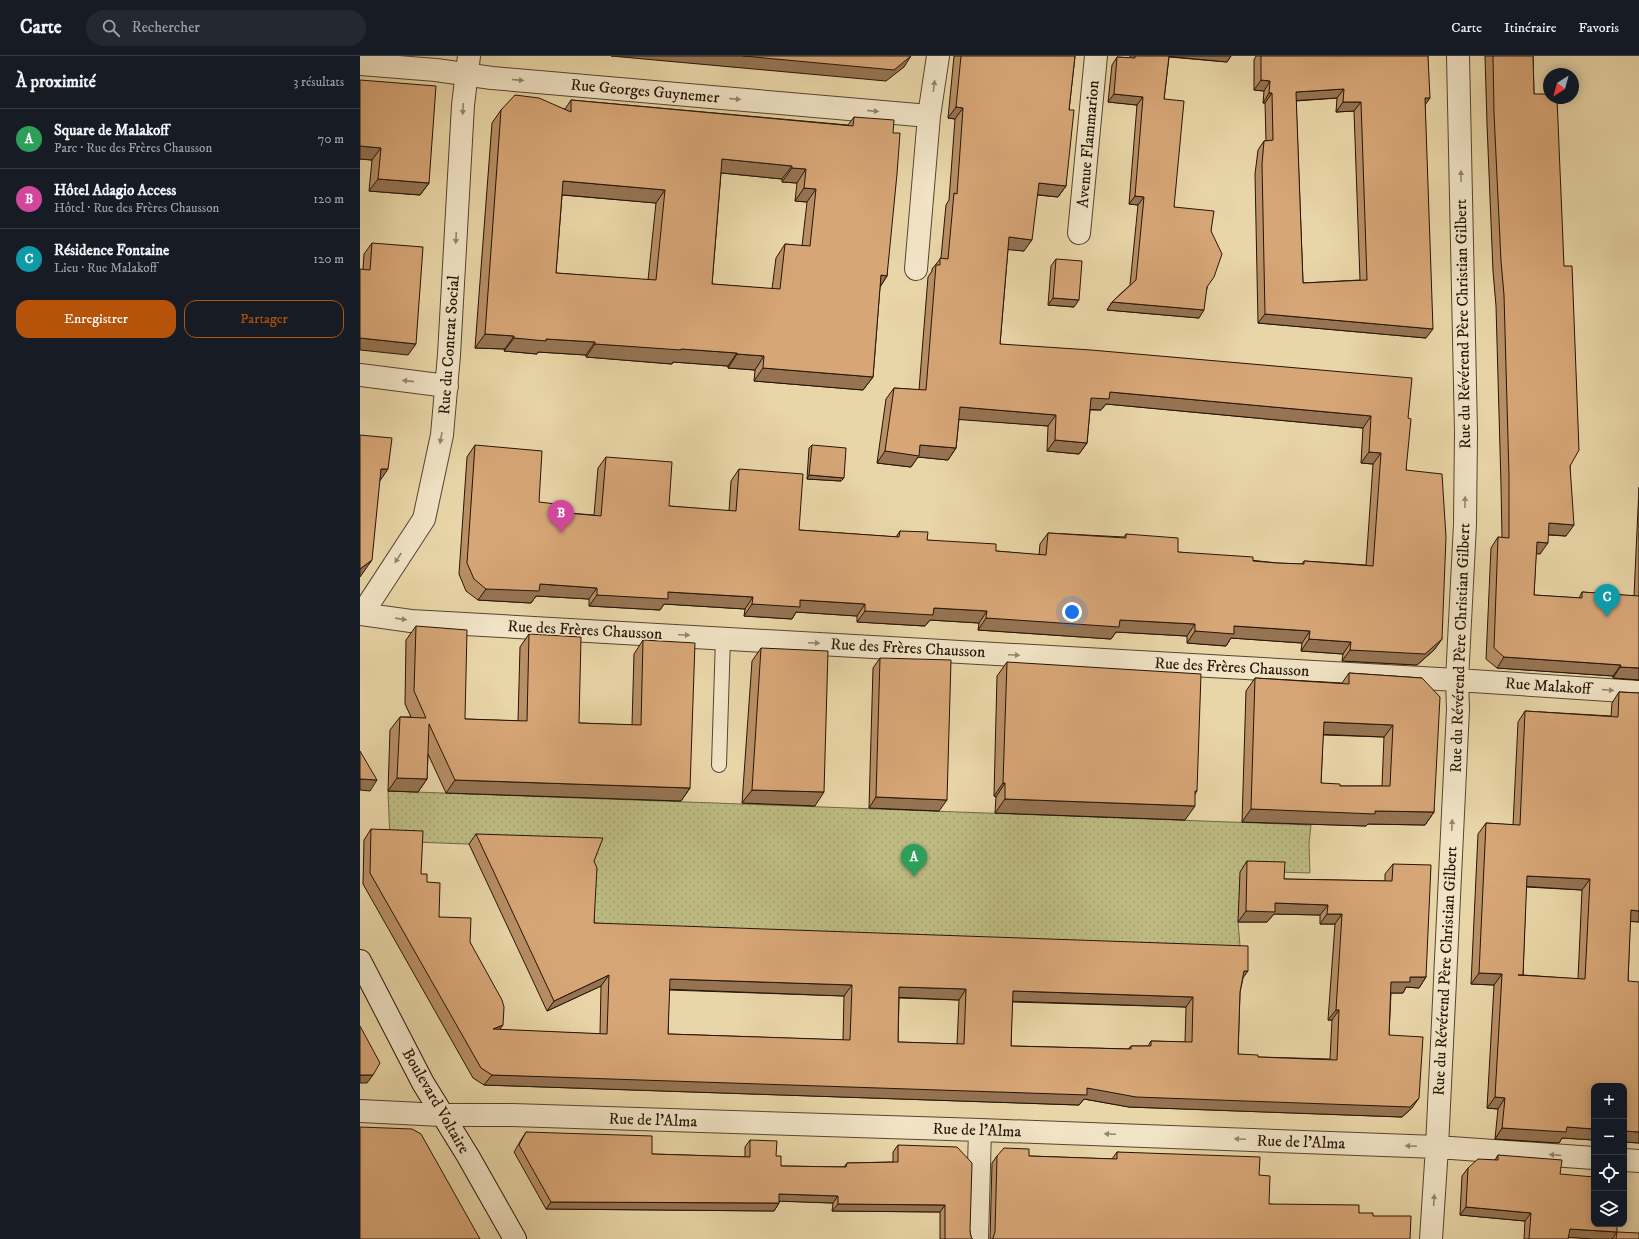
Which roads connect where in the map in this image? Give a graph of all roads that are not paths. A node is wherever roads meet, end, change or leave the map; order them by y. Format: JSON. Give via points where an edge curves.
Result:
{"nodes":[{"id":1,"x":938,"y":56,"type":"edge"},
{"id":2,"x":1096,"y":56,"type":"edge"},
{"id":3,"x":1458,"y":56,"type":"edge"},
{"id":4,"x":360,"y":64,"type":"edge"},
{"id":5,"x":468,"y":66,"type":"edge"},
{"id":6,"x":929,"y":116,"type":"junction"},
{"id":7,"x":1080,"y":233,"type":"dead end"},
{"id":8,"x":916,"y":269,"type":"dead end"},
{"id":9,"x":360,"y":375,"type":"edge"},
{"id":10,"x":447,"y":386,"type":"junction"},
{"id":11,"x":361,"y":614,"type":"edge"},
{"id":12,"x":723,"y":638,"type":"junction"},
{"id":13,"x":1457,"y":680,"type":"junction"},
{"id":14,"x":1639,"y":692,"type":"edge"},
{"id":15,"x":719,"y":765,"type":"dead end"},
{"id":16,"x":360,"y":961,"type":"edge"},
{"id":17,"x":360,"y":1111,"type":"edge"},
{"id":18,"x":442,"y":1114,"type":"junction"},
{"id":19,"x":980,"y":1130,"type":"junction"},
{"id":20,"x":1437,"y":1147,"type":"junction"},
{"id":21,"x":1591,"y":1158,"type":"edge"},
{"id":22,"x":1627,"y":1160,"type":"edge"},
{"id":23,"x":1639,"y":1161,"type":"edge"},
{"id":24,"x":515,"y":1239,"type":"edge"},
{"id":25,"x":977,"y":1239,"type":"edge"},
{"id":26,"x":1431,"y":1239,"type":"edge"}],
"edges":[{"from":6,"to":1,"type":"street","one_way":true},
{"from":2,"to":7,"type":"street","name":"Avenue Flammarion"},
{"from":13,"to":3,"type":"street","name":"Rue du Révérend Père Christian Gilbert","one_way":true,"via":[[1465,524],[1466,432]]},
{"from":4,"to":5,"type":"street","name":"Rue Georges Guynemer","via":[[436,70]]},
{"from":5,"to":6,"type":"street","name":"Rue Georges Guynemer","one_way":true},
{"from":5,"to":10,"type":"street","name":"Rue du Contrat Social","one_way":true,"via":[[463,106]]},
{"from":6,"to":8,"type":"street"},
{"from":10,"to":9,"type":"street","one_way":true},
{"from":10,"to":11,"type":"street","name":"Rue du Contrat Social","one_way":true,"via":[[442,435],[424,519]]},
{"from":11,"to":12,"type":"street","name":"Rue des Frères Chausson","one_way":true,"via":[[411,621]]},
{"from":12,"to":13,"type":"street","name":"Rue des Frères Chausson","one_way":true},
{"from":12,"to":15,"type":"lane"},
{"from":13,"to":14,"type":"street","name":"Rue Malakoff","one_way":true},
{"from":20,"to":13,"type":"street","name":"Rue du Révérend Père Christian Gilbert","one_way":true,"via":[[1458,709]]},
{"from":16,"to":18,"type":"street","name":"Boulevard Voltaire","via":[[423,1083]]},
{"from":17,"to":18,"type":"street","name":"Rue de l'Alma"},
{"from":18,"to":19,"type":"street","name":"Rue de l'Alma"},
{"from":18,"to":24,"type":"street","name":"Boulevard Voltaire"},
{"from":20,"to":19,"type":"street","name":"Rue de l'Alma","one_way":true},
{"from":19,"to":25,"type":"street"},
{"from":21,"to":20,"type":"street","name":"Rue de l'Alma","one_way":true},
{"from":26,"to":20,"type":"street","name":"Rue du Révérend Père Christian Gilbert","one_way":true},
{"from":22,"to":23,"type":"street"}]}
